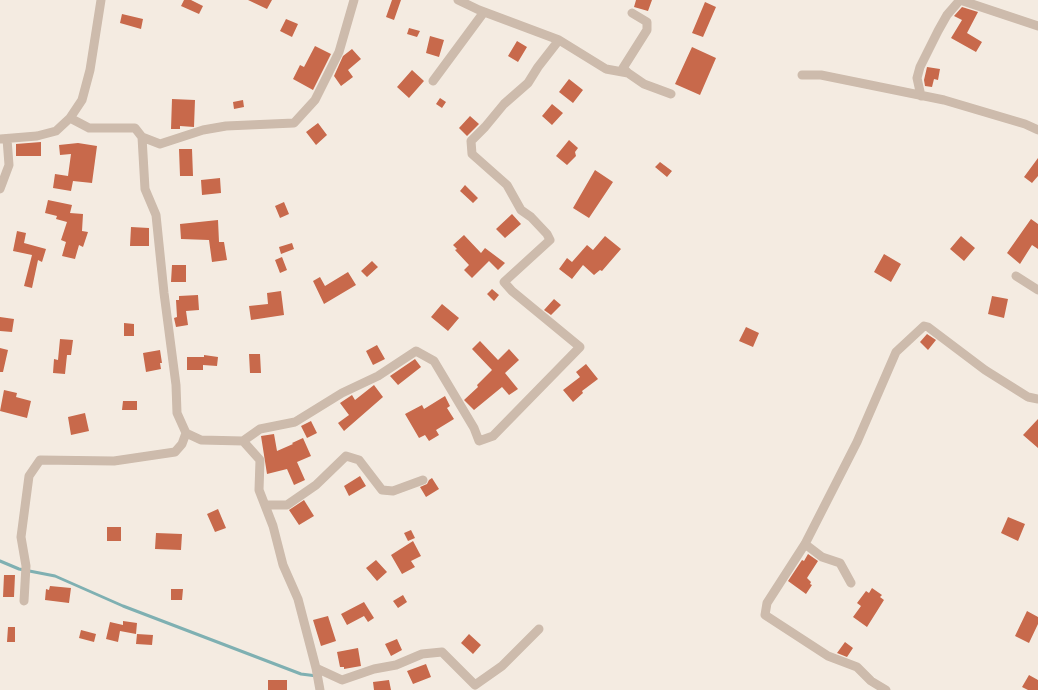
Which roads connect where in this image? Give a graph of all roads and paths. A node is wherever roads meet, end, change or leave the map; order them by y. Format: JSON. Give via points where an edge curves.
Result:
{"nodes":[{"id":1,"x":101,"y":0,"type":"edge"},
{"id":2,"x":354,"y":0,"type":"edge"},
{"id":3,"x":458,"y":0,"type":"edge"},
{"id":4,"x":484,"y":12,"type":"junction"},
{"id":5,"x":632,"y":13,"type":"dead end"},
{"id":6,"x":1038,"y":26,"type":"edge"},
{"id":7,"x":559,"y":40,"type":"junction"},
{"id":8,"x":628,"y":73,"type":"junction"},
{"id":9,"x":802,"y":75,"type":"dead end"},
{"id":10,"x":433,"y":81,"type":"dead end"},
{"id":11,"x":671,"y":94,"type":"dead end"},
{"id":12,"x":921,"y":96,"type":"junction"},
{"id":13,"x":70,"y":118,"type":"junction"},
{"id":14,"x":1038,"y":130,"type":"edge"},
{"id":15,"x":142,"y":137,"type":"junction"},
{"id":16,"x":3,"y":139,"type":"edge"},
{"id":17,"x":0,"y":189,"type":"edge"},
{"id":18,"x":1016,"y":276,"type":"dead end"},
{"id":19,"x":1038,"y":290,"type":"edge"},
{"id":20,"x":1038,"y":399,"type":"edge"},
{"id":21,"x":186,"y":433,"type":"junction"},
{"id":22,"x":242,"y":441,"type":"junction"},
{"id":23,"x":424,"y":480,"type":"dead end"},
{"id":24,"x":265,"y":505,"type":"junction"},
{"id":25,"x":805,"y":544,"type":"junction"},
{"id":26,"x":851,"y":583,"type":"dead end"},
{"id":27,"x":24,"y":601,"type":"dead end"},
{"id":28,"x":539,"y":629,"type":"dead end"},
{"id":29,"x":316,"y":668,"type":"junction"},
{"id":30,"x":320,"y":690,"type":"edge"},
{"id":31,"x":886,"y":690,"type":"edge"}],
"edges":[{"from":1,"to":13,"type":"street","via":[[90,70],[82,100]]},
{"from":2,"to":15,"type":"street","via":[[339,52],[315,100],[294,123],[226,126],[203,130],[160,144]]},
{"from":3,"to":4,"type":"street"},
{"from":4,"to":7,"type":"street"},
{"from":4,"to":10,"type":"street"},
{"from":5,"to":8,"type":"street","via":[[648,22],[647,30],[623,68]]},
{"from":6,"to":12,"type":"street","via":[[960,0],[947,15],[920,68],[917,78]]},
{"from":7,"to":8,"type":"street","via":[[606,69]]},
{"from":7,"to":22,"type":"street","via":[[528,83],[504,104],[471,140],[472,154],[507,185],[521,210],[531,216],[550,240],[504,282],[580,347],[493,436],[479,441],[474,428],[434,361],[416,351],[378,376],[342,393],[295,422],[260,429]]},
{"from":8,"to":11,"type":"street","via":[[644,84]]},
{"from":9,"to":12,"type":"street","via":[[821,75]]},
{"from":12,"to":14,"type":"street","via":[[1025,124]]},
{"from":13,"to":15,"type":"street","via":[[88,128],[135,128]]},
{"from":13,"to":16,"type":"street","via":[[56,131],[37,136]]},
{"from":15,"to":21,"type":"street","via":[[145,189],[156,215],[178,413]]},
{"from":16,"to":17,"type":"street","via":[[9,165]]},
{"from":18,"to":19,"type":"street"},
{"from":20,"to":25,"type":"street","via":[[1028,396],[985,370],[935,331],[924,326],[896,352],[857,442]]},
{"from":21,"to":22,"type":"street","via":[[201,440]]},
{"from":21,"to":27,"type":"street","via":[[182,444],[175,452],[114,460],[40,460],[29,476],[22,537],[26,566]]},
{"from":22,"to":24,"type":"street","via":[[260,460],[259,490]]},
{"from":23,"to":24,"type":"street","via":[[393,492],[382,490],[358,460],[346,456],[316,485],[287,505]]},
{"from":24,"to":29,"type":"street","via":[[282,565],[298,599]]},
{"from":25,"to":26,"type":"street","via":[[822,557],[840,563]]},
{"from":25,"to":31,"type":"street","via":[[767,603],[765,615],[828,656],[857,667],[870,681]]},
{"from":28,"to":29,"type":"street","via":[[502,666],[475,685],[442,652],[422,654],[396,665],[374,669],[342,680]]},
{"from":29,"to":30,"type":"street"}]}
